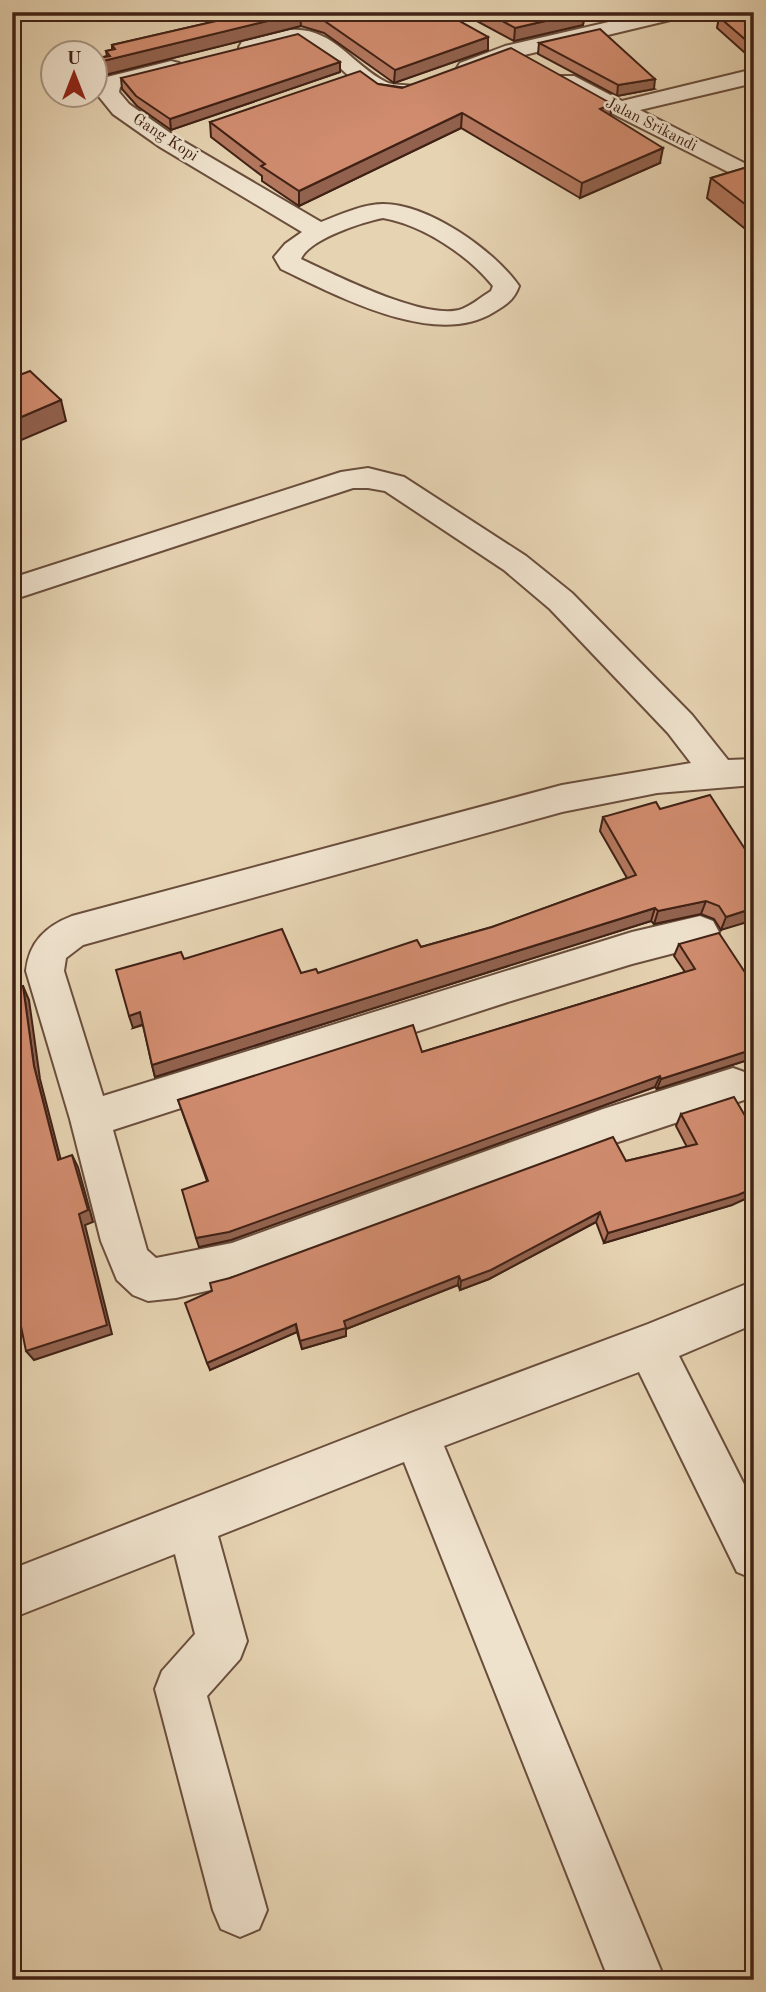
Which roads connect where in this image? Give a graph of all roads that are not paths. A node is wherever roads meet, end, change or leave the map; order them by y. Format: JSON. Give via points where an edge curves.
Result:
{"nodes":[{"id":1,"x":680,"y":12,"type":"edge"},
{"id":2,"x":490,"y":40,"type":"dead end"},
{"id":3,"x":513,"y":51,"type":"junction"},
{"id":4,"x":232,"y":52,"type":"edge"},
{"id":5,"x":196,"y":61,"type":"edge"},
{"id":6,"x":362,"y":75,"type":"junction"},
{"id":7,"x":450,"y":76,"type":"edge"},
{"id":8,"x":754,"y":76,"type":"edge"},
{"id":9,"x":338,"y":83,"type":"edge"},
{"id":10,"x":424,"y":86,"type":"edge"},
{"id":11,"x":617,"y":109,"type":"junction"},
{"id":12,"x":192,"y":134,"type":"dead end"},
{"id":13,"x":168,"y":142,"type":"junction"},
{"id":14,"x":754,"y":178,"type":"edge"},
{"id":15,"x":321,"y":233,"type":"junction"},
{"id":16,"x":12,"y":589,"type":"edge"},
{"id":17,"x":736,"y":772,"type":"edge"},
{"id":18,"x":700,"y":932,"type":"dead end"},
{"id":19,"x":733,"y":1086,"type":"dead end"},
{"id":20,"x":90,"y":1119,"type":"junction"},
{"id":21,"x":754,"y":1302,"type":"edge"},
{"id":22,"x":650,"y":1346,"type":"junction"},
{"id":23,"x":416,"y":1434,"type":"junction"},
{"id":24,"x":191,"y":1523,"type":"junction"},
{"id":25,"x":754,"y":1555,"type":"edge"},
{"id":26,"x":12,"y":1594,"type":"edge"},
{"id":27,"x":240,"y":1910,"type":"dead end"},
{"id":28,"x":637,"y":1980,"type":"edge"}],
"edges":[{"from":1,"to":3,"type":"street"},
{"from":2,"to":3,"type":"street","name":"Jalan Srikandi"},
{"from":3,"to":7,"type":"street"},
{"from":3,"to":11,"type":"street","name":"Jalan Srikandi"},
{"from":4,"to":6,"type":"street","via":[[300,36],[314,40]]},
{"from":5,"to":13,"type":"street","name":"Gang Kopi","via":[[108,87],[107,93],[121,109]]},
{"from":6,"to":9,"type":"street"},
{"from":6,"to":10,"type":"street","via":[[388,92]]},
{"from":8,"to":11,"type":"street"},
{"from":11,"to":14,"type":"street","name":"Jalan Srikandi"},
{"from":12,"to":13,"type":"street"},
{"from":13,"to":15,"type":"street","name":"Gang Kopi"},
{"from":15,"to":15,"type":"street","via":[[369,213],[395,212],[454,242],[498,272],[506,286],[503,295],[461,318],[414,313],[290,264],[290,251]]},
{"from":16,"to":17,"type":"street","via":[[351,479],[394,484],[515,563],[561,601],[680,724]]},
{"from":17,"to":20,"type":"street","via":[[664,777],[590,792],[72,932],[52,944],[45,971]]},
{"from":18,"to":20,"type":"street","via":[[511,985]]},
{"from":19,"to":20,"type":"street","via":[[603,1128],[232,1264],[148,1280],[132,1265],[122,1241]]},
{"from":21,"to":22,"type":"street"},
{"from":22,"to":23,"type":"street"},
{"from":22,"to":25,"type":"street"},
{"from":23,"to":24,"type":"street"},
{"from":23,"to":28,"type":"street"},
{"from":24,"to":26,"type":"street"},
{"from":24,"to":27,"type":"street","via":[[222,1641],[180,1689]]}]}
